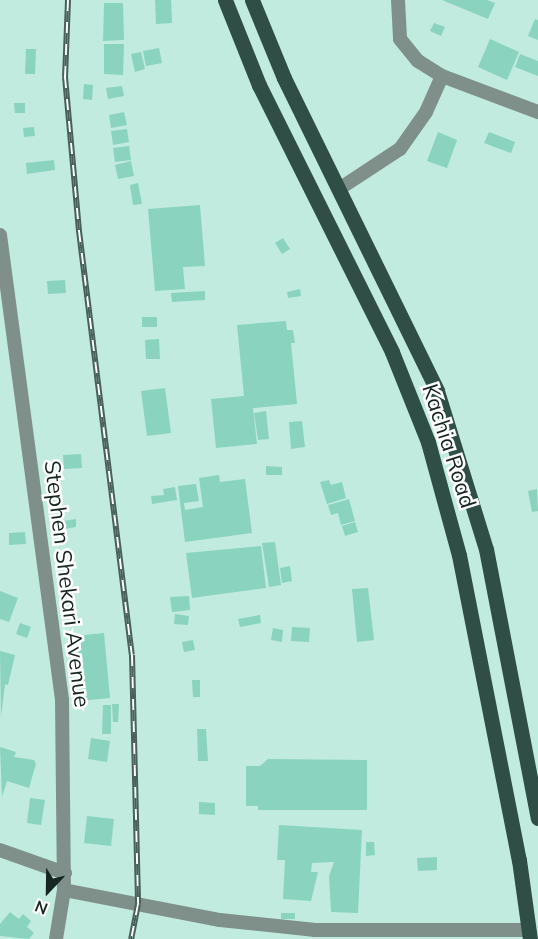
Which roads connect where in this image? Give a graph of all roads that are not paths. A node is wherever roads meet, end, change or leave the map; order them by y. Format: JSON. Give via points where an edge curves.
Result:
{"nodes":[{"id":1,"x":225,"y":0,"type":"edge"},
{"id":2,"x":252,"y":0,"type":"edge"},
{"id":3,"x":398,"y":0,"type":"edge"},
{"id":4,"x":442,"y":76,"type":"junction"},
{"id":5,"x":538,"y":112,"type":"edge"},
{"id":6,"x":339,"y":189,"type":"junction"},
{"id":7,"x":0,"y":235,"type":"edge"},
{"id":8,"x":538,"y":818,"type":"edge"},
{"id":9,"x":0,"y":850,"type":"edge"},
{"id":10,"x":65,"y":873,"type":"junction"},
{"id":11,"x":64,"y":890,"type":"junction"},
{"id":12,"x":530,"y":934,"type":"edge"},
{"id":13,"x":56,"y":939,"type":"edge"}],
"edges":[{"from":1,"to":12,"type":"main road","name":"Kachia Road","via":[[259,85],[392,352],[428,442],[459,555]]},
{"from":2,"to":6,"type":"main road","name":"Kachia Road","via":[[284,78]]},
{"from":3,"to":4,"type":"street","via":[[400,39],[418,61]]},
{"from":4,"to":5,"type":"street"},
{"from":4,"to":6,"type":"street","via":[[426,112],[400,149]]},
{"from":6,"to":8,"type":"main road","name":"Kachia Road","via":[[419,350],[467,478],[486,549]]},
{"from":7,"to":10,"type":"street","name":"Stephen Shekari Avenue","via":[[62,700]]},
{"from":9,"to":10,"type":"street"},
{"from":10,"to":11,"type":"street","name":"Stephen Shekari Avenue"},
{"from":11,"to":12,"type":"street","via":[[220,920],[315,930]]},
{"from":11,"to":13,"type":"street","name":"Stephen Shekari Avenue"}]}
